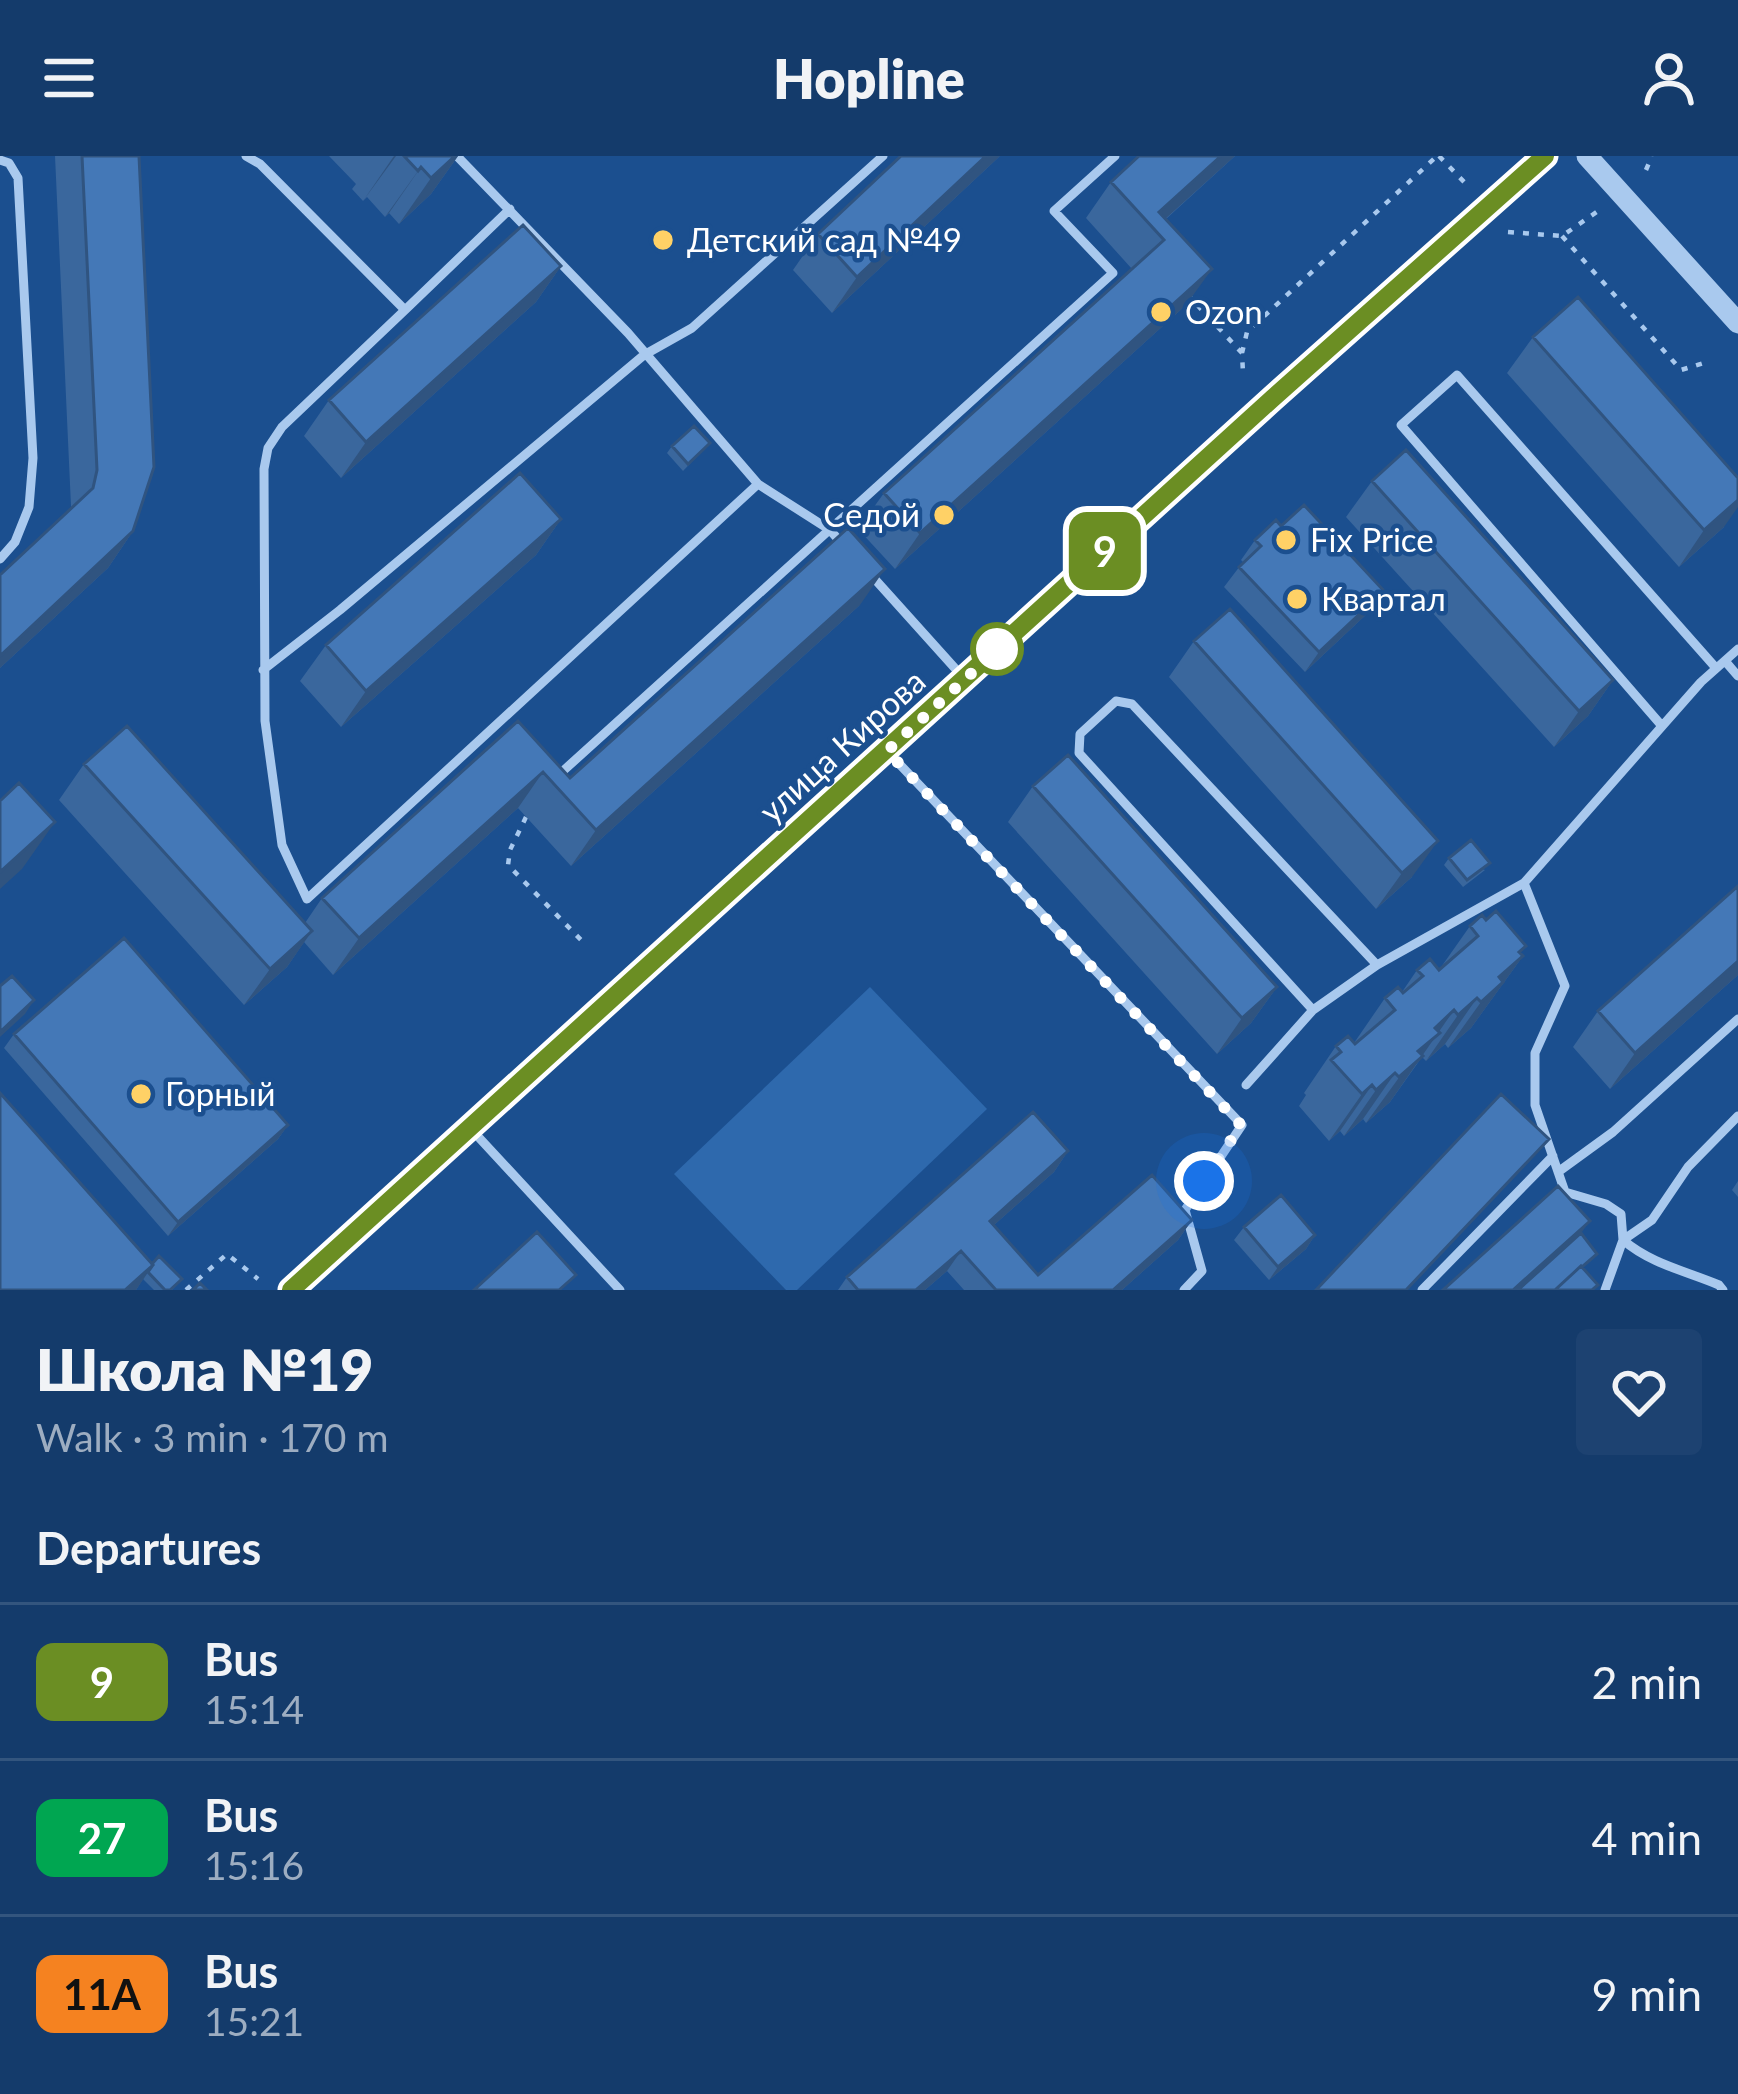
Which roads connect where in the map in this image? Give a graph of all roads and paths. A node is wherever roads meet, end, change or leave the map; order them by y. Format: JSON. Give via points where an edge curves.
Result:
{"nodes":[{"id":1,"x":246,"y":156,"type":"edge"},
{"id":2,"x":457,"y":156,"type":"edge"},
{"id":3,"x":883,"y":156,"type":"edge"},
{"id":4,"x":1115,"y":156,"type":"edge"},
{"id":5,"x":1438,"y":156,"type":"edge"},
{"id":6,"x":1545,"y":156,"type":"edge"},
{"id":7,"x":1587,"y":156,"type":"edge"},
{"id":8,"x":1652,"y":156,"type":"edge"},
{"id":9,"x":0,"y":160,"type":"edge"},
{"id":10,"x":1646,"y":170,"type":"dead end"},
{"id":11,"x":1467,"y":185,"type":"dead end"},
{"id":12,"x":510,"y":209,"type":"junction"},
{"id":13,"x":1598,"y":211,"type":"dead end"},
{"id":14,"x":1508,"y":232,"type":"dead end"},
{"id":15,"x":1562,"y":236,"type":"junction"},
{"id":16,"x":1183,"y":289,"type":"edge"},
{"id":17,"x":405,"y":310,"type":"junction"},
{"id":18,"x":1738,"y":323,"type":"edge"},
{"id":19,"x":1241,"y":353,"type":"junction"},
{"id":20,"x":644,"y":355,"type":"junction"},
{"id":21,"x":1710,"y":361,"type":"dead end"},
{"id":22,"x":1243,"y":373,"type":"dead end"},
{"id":23,"x":758,"y":484,"type":"junction"},
{"id":24,"x":830,"y":530,"type":"junction"},
{"id":25,"x":0,"y":559,"type":"edge"},
{"id":26,"x":1738,"y":649,"type":"edge"},
{"id":27,"x":1721,"y":664,"type":"junction"},
{"id":28,"x":263,"y":670,"type":"junction"},
{"id":29,"x":1738,"y":676,"type":"edge"},
{"id":30,"x":965,"y":679,"type":"junction"},
{"id":31,"x":1662,"y":727,"type":"junction"},
{"id":32,"x":887,"y":751,"type":"junction"},
{"id":33,"x":563,"y":771,"type":"edge"},
{"id":34,"x":526,"y":817,"type":"edge"},
{"id":35,"x":1524,"y":883,"type":"junction"},
{"id":36,"x":308,"y":899,"type":"junction"},
{"id":37,"x":285,"y":907,"type":"edge"},
{"id":38,"x":586,"y":945,"type":"dead end"},
{"id":39,"x":1377,"y":965,"type":"junction"},
{"id":40,"x":1313,"y":1010,"type":"junction"},
{"id":41,"x":1738,"y":1018,"type":"edge"},
{"id":42,"x":1246,"y":1085,"type":"dead end"},
{"id":43,"x":1738,"y":1116,"type":"edge"},
{"id":44,"x":471,"y":1129,"type":"junction"},
{"id":45,"x":1553,"y":1156,"type":"junction"},
{"id":46,"x":1558,"y":1172,"type":"junction"},
{"id":47,"x":1623,"y":1240,"type":"junction"},
{"id":48,"x":258,"y":1280,"type":"dead end"},
{"id":49,"x":186,"y":1290,"type":"edge"},
{"id":50,"x":291,"y":1290,"type":"edge"},
{"id":51,"x":620,"y":1290,"type":"edge"},
{"id":52,"x":1184,"y":1290,"type":"edge"},
{"id":53,"x":1422,"y":1290,"type":"edge"},
{"id":54,"x":1605,"y":1290,"type":"edge"},
{"id":55,"x":1723,"y":1290,"type":"edge"}],
"edges":[{"from":1,"to":17,"type":"lane"},
{"from":2,"to":12,"type":"lane"},
{"from":3,"to":20,"type":"lane","via":[[692,328]]},
{"from":4,"to":24,"type":"lane","via":[[1054,211],[1113,273]]},
{"from":5,"to":11,"type":"path"},
{"from":5,"to":19,"type":"path","via":[[1247,332]]},
{"from":6,"to":30,"type":"main road","name":"улица Кирова"},
{"from":7,"to":18,"type":"street"},
{"from":8,"to":10,"type":"path"},
{"from":9,"to":25,"type":"lane","via":[[18,178],[34,458],[29,507]]},
{"from":12,"to":17,"type":"lane"},
{"from":12,"to":20,"type":"lane"},
{"from":13,"to":15,"type":"path"},
{"from":14,"to":15,"type":"path"},
{"from":15,"to":21,"type":"path","via":[[1681,370]]},
{"from":16,"to":19,"type":"path"},
{"from":17,"to":28,"type":"lane","via":[[268,448]]},
{"from":19,"to":22,"type":"path"},
{"from":20,"to":23,"type":"lane"},
{"from":20,"to":28,"type":"lane"},
{"from":23,"to":24,"type":"lane"},
{"from":23,"to":36,"type":"lane"},
{"from":24,"to":30,"type":"lane"},
{"from":24,"to":33,"type":"lane"},
{"from":26,"to":27,"type":"lane"},
{"from":27,"to":29,"type":"lane"},
{"from":27,"to":31,"type":"lane"},
{"from":27,"to":31,"type":"lane","via":[[1456,375],[1401,425]]},
{"from":28,"to":36,"type":"lane","via":[[282,845]]},
{"from":30,"to":32,"type":"main road","name":"улица Кирова"},
{"from":31,"to":35,"type":"lane"},
{"from":32,"to":44,"type":"main road","name":"улица Кирова"},
{"from":32,"to":52,"type":"lane","via":[[1241,1125],[1185,1210],[1202,1271]]},
{"from":34,"to":38,"type":"path","via":[[508,865]]},
{"from":35,"to":39,"type":"lane"},
{"from":35,"to":45,"type":"lane","via":[[1565,986],[1535,1053],[1535,1105]]},
{"from":36,"to":37,"type":"lane"},
{"from":39,"to":40,"type":"lane"},
{"from":39,"to":40,"type":"lane","via":[[1132,704],[1116,701],[1080,734],[1079,754]]},
{"from":40,"to":42,"type":"lane"},
{"from":41,"to":46,"type":"lane"},
{"from":43,"to":47,"type":"lane","via":[[1688,1167],[1652,1220]]},
{"from":44,"to":50,"type":"main road","name":"улица Кирова"},
{"from":44,"to":51,"type":"lane"},
{"from":45,"to":46,"type":"lane"},
{"from":45,"to":53,"type":"lane"},
{"from":46,"to":47,"type":"lane","via":[[1565,1192],[1622,1214]]},
{"from":47,"to":54,"type":"lane"},
{"from":47,"to":55,"type":"lane","via":[[1645,1259]]},
{"from":48,"to":49,"type":"path","via":[[227,1254]]}]}
